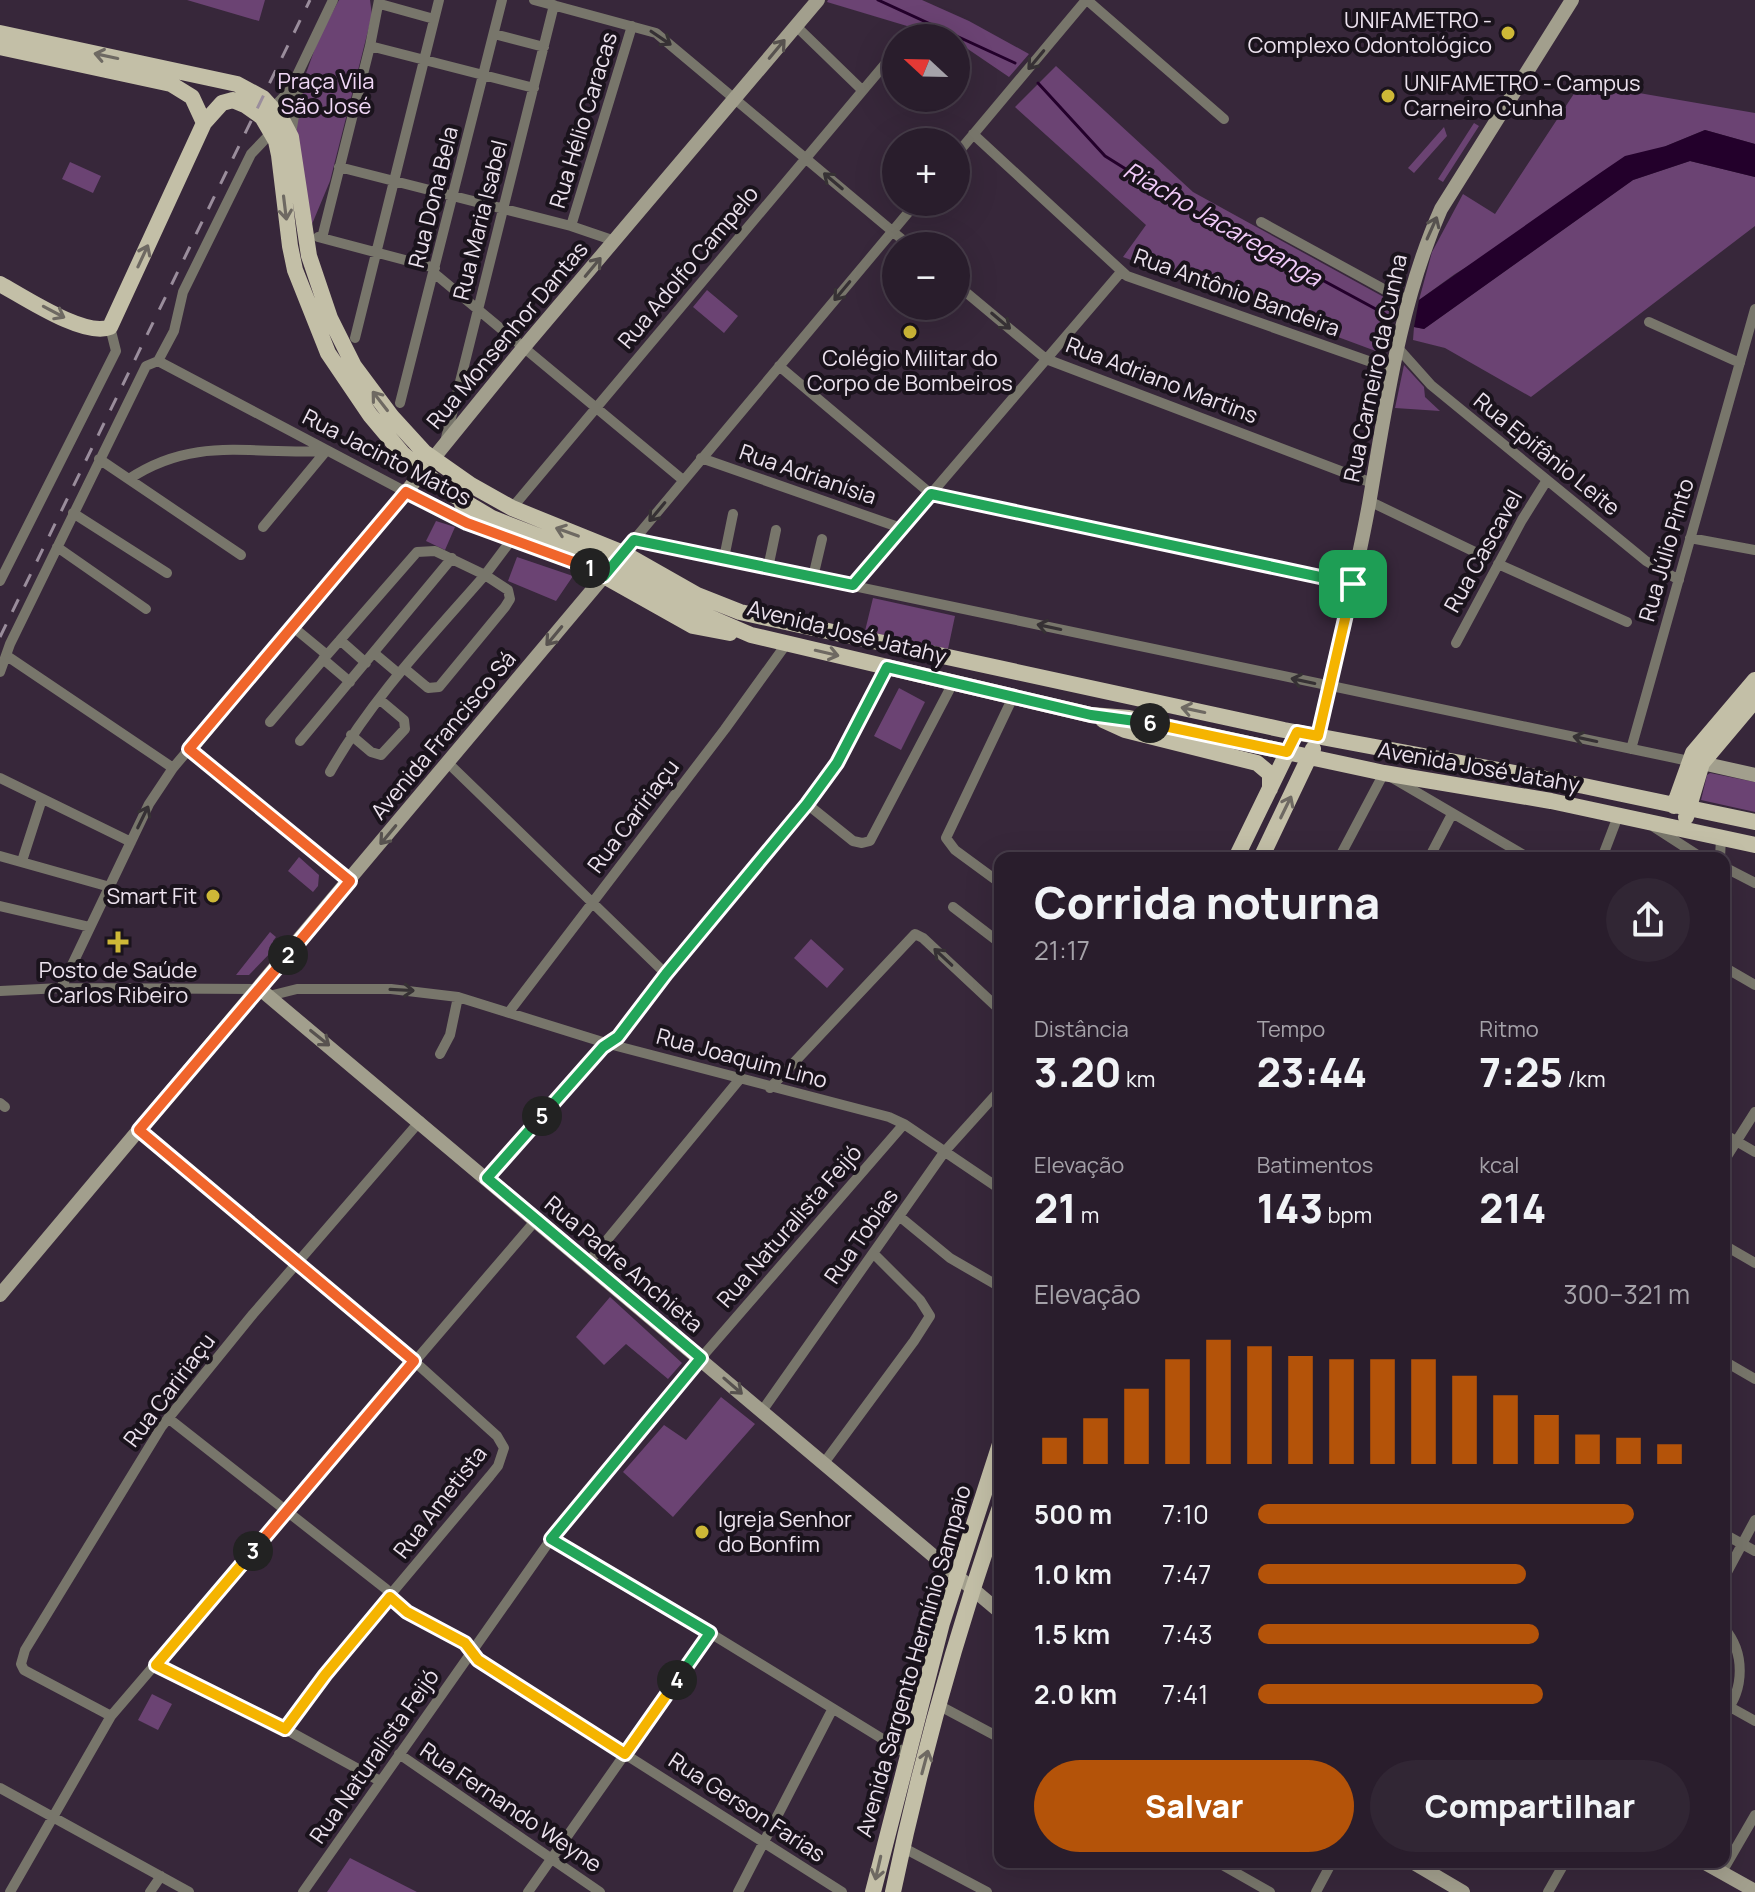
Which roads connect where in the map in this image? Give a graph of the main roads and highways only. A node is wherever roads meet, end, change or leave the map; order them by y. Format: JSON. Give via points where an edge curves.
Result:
{"nodes":[{"id":1,"x":0,"y":33,"type":"edge"},
{"id":2,"x":0,"y":47,"type":"edge"},
{"id":3,"x":204,"y":123,"type":"junction"},
{"id":4,"x":0,"y":285,"type":"edge"},
{"id":5,"x":427,"y":465,"type":"junction"},
{"id":6,"x":459,"y":499,"type":"junction"},
{"id":7,"x":477,"y":526,"type":"road end"},
{"id":8,"x":619,"y":558,"type":"junction"},
{"id":9,"x":943,"y":657,"type":"junction"},
{"id":10,"x":988,"y":667,"type":"junction"},
{"id":11,"x":936,"y":678,"type":"junction"},
{"id":12,"x":1755,"y":680,"type":"edge"},
{"id":13,"x":982,"y":688,"type":"junction"},
{"id":14,"x":1755,"y":700,"type":"edge"},
{"id":15,"x":1091,"y":715,"type":"junction"},
{"id":16,"x":1297,"y":732,"type":"junction"},
{"id":17,"x":1318,"y":736,"type":"junction"},
{"id":18,"x":1287,"y":752,"type":"junction"},
{"id":19,"x":1310,"y":757,"type":"junction"},
{"id":20,"x":1696,"y":762,"type":"junction"},
{"id":21,"x":1513,"y":774,"type":"junction"},
{"id":22,"x":1270,"y":789,"type":"junction"},
{"id":23,"x":1511,"y":794,"type":"junction"},
{"id":24,"x":1681,"y":807,"type":"junction"},
{"id":25,"x":1755,"y":822,"type":"edge"},
{"id":26,"x":1682,"y":830,"type":"junction"},
{"id":27,"x":1755,"y":845,"type":"edge"},
{"id":28,"x":1239,"y":852,"type":"edge"},
{"id":29,"x":1264,"y":852,"type":"edge"},
{"id":30,"x":994,"y":1462,"type":"edge"},
{"id":31,"x":994,"y":1524,"type":"edge"},
{"id":32,"x":873,"y":1892,"type":"edge"},
{"id":33,"x":893,"y":1892,"type":"edge"}],
"edges":[{"from":5,"to":1,"type":"main road","name":"Avenida José Jatahy","one_way":true,"via":[[354,366],[321,294],[291,137],[273,108],[237,84]]},
{"from":2,"to":3,"type":"main road","via":[[171,84],[192,97]]},
{"from":4,"to":3,"type":"main road","one_way":true,"via":[[80,326],[110,327]]},
{"from":3,"to":5,"type":"main road","name":"Avenida José Jatahy","one_way":true,"via":[[222,103],[233,100],[257,111],[272,132],[292,258],[328,353],[402,453]]},
{"from":5,"to":6,"type":"main road","name":"Avenida José Jatahy"},
{"from":8,"to":5,"type":"main road","name":"Avenida José Jatahy","one_way":true},
{"from":6,"to":7,"type":"main road"},
{"from":6,"to":8,"type":"main road","name":"Avenida José Jatahy","via":[[511,527]]},
{"from":8,"to":9,"type":"main road","name":"Avenida José Jatahy","via":[[729,608]]},
{"from":8,"to":11,"type":"main road","name":"Avenida José Jatahy","one_way":true,"via":[[693,626]]},
{"from":9,"to":10,"type":"main road","name":"Avenida José Jatahy"},
{"from":9,"to":11,"type":"main road","via":[[945,668]]},
{"from":10,"to":13,"type":"main road","via":[[975,674]]},
{"from":16,"to":10,"type":"main road","name":"Avenida José Jatahy","one_way":true},
{"from":11,"to":13,"type":"main road","name":"Avenida José Jatahy"},
{"from":12,"to":20,"type":"main road"},
{"from":13,"to":15,"type":"main road","name":"Avenida José Jatahy"},
{"from":14,"to":20,"type":"main road"},
{"from":15,"to":18,"type":"main road","name":"Avenida José Jatahy","via":[[1129,718]]},
{"from":15,"to":22,"type":"main road","via":[[1125,730],[1257,763],[1270,774]]},
{"from":16,"to":17,"type":"main road","name":"Avenida José Jatahy"},
{"from":16,"to":18,"type":"main road"},
{"from":17,"to":19,"type":"main road"},
{"from":17,"to":21,"type":"main road","name":"Avenida José Jatahy"},
{"from":18,"to":19,"type":"main road","name":"Avenida José Jatahy"},
{"from":18,"to":22,"type":"main road"},
{"from":19,"to":23,"type":"main road","name":"Avenida José Jatahy"},
{"from":29,"to":19,"type":"main road","one_way":true},
{"from":20,"to":24,"type":"main road"},
{"from":21,"to":23,"type":"main road"},
{"from":21,"to":24,"type":"main road","name":"Avenida José Jatahy"},
{"from":22,"to":28,"type":"main road"},
{"from":23,"to":26,"type":"main road","name":"Avenida José Jatahy"},
{"from":24,"to":25,"type":"main road","name":"Avenida José Jatahy"},
{"from":24,"to":26,"type":"main road"},
{"from":26,"to":27,"type":"main road","name":"Avenida José Jatahy"},
{"from":30,"to":32,"type":"main road","name":"Avenida Sargento Hermínio Sampaio","one_way":true,"via":[[957,1576]]},
{"from":33,"to":31,"type":"main road","name":"Avenida Sargento Hermínio Sampaio","one_way":true,"via":[[972,1588]]}]}
